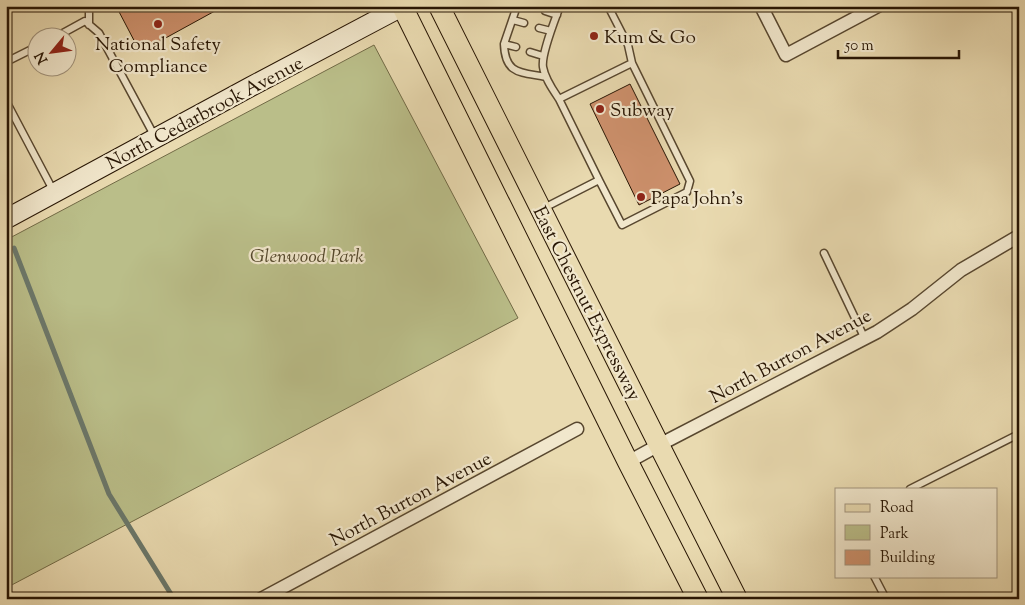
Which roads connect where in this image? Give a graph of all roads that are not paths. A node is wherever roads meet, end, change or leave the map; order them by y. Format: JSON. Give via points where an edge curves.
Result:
{"nodes":[{"id":1,"x":86,"y":6,"type":"edge"},
{"id":2,"x":402,"y":6,"type":"edge"},
{"id":3,"x":439,"y":6,"type":"edge"},
{"id":4,"x":517,"y":6,"type":"edge"},
{"id":5,"x":560,"y":6,"type":"edge"},
{"id":6,"x":608,"y":6,"type":"edge"},
{"id":7,"x":761,"y":6,"type":"edge"},
{"id":8,"x":878,"y":6,"type":"edge"},
{"id":9,"x":545,"y":11,"type":"dead end"},
{"id":10,"x":557,"y":15,"type":"junction"},
{"id":11,"x":512,"y":20,"type":"junction"},
{"id":12,"x":524,"y":23,"type":"dead end"},
{"id":13,"x":89,"y":25,"type":"junction"},
{"id":14,"x":72,"y":28,"type":"edge"},
{"id":15,"x":539,"y":28,"type":"dead end"},
{"id":16,"x":551,"y":31,"type":"junction"},
{"id":17,"x":504,"y":44,"type":"junction"},
{"id":18,"x":516,"y":47,"type":"dead end"},
{"id":19,"x":28,"y":51,"type":"edge"},
{"id":20,"x":530,"y":52,"type":"dead end"},
{"id":21,"x":544,"y":56,"type":"junction"},
{"id":22,"x":6,"y":62,"type":"edge"},
{"id":23,"x":632,"y":63,"type":"junction"},
{"id":24,"x":546,"y":77,"type":"junction"},
{"id":25,"x":559,"y":100,"type":"junction"},
{"id":26,"x":6,"y":101,"type":"edge"},
{"id":27,"x":156,"y":139,"type":"junction"},
{"id":28,"x":599,"y":180,"type":"junction"},
{"id":29,"x":54,"y":193,"type":"junction"},
{"id":30,"x":541,"y":210,"type":"junction"},
{"id":31,"x":6,"y":219,"type":"edge"},
{"id":32,"x":1019,"y":236,"type":"edge"},
{"id":33,"x":824,"y":253,"type":"dead end"},
{"id":34,"x":865,"y":339,"type":"junction"},
{"id":35,"x":577,"y":429,"type":"dead end"},
{"id":36,"x":1019,"y":434,"type":"edge"},
{"id":37,"x":659,"y":445,"type":"junction"},
{"id":38,"x":628,"y":462,"type":"junction"},
{"id":39,"x":912,"y":488,"type":"edge"},
{"id":40,"x":875,"y":578,"type":"edge"},
{"id":41,"x":261,"y":599,"type":"edge"},
{"id":42,"x":698,"y":599,"type":"edge"},
{"id":43,"x":737,"y":599,"type":"edge"},
{"id":44,"x":886,"y":599,"type":"edge"}],
"edges":[{"from":1,"to":13,"type":"lane"},
{"from":2,"to":27,"type":"street","name":"North Cedarbrook Avenue"},
{"from":2,"to":38,"type":"main road","name":"East Chestnut Expressway"},
{"from":3,"to":30,"type":"main road","name":"East Chestnut Expressway"},
{"from":4,"to":11,"type":"lane"},
{"from":5,"to":10,"type":"lane"},
{"from":6,"to":23,"type":"lane","via":[[628,45]]},
{"from":7,"to":8,"type":"street","via":[[786,55]]},
{"from":9,"to":10,"type":"lane"},
{"from":10,"to":16,"type":"lane"},
{"from":11,"to":12,"type":"lane"},
{"from":11,"to":17,"type":"lane"},
{"from":13,"to":14,"type":"lane","via":[[85,21]]},
{"from":13,"to":27,"type":"lane","via":[[99,33]]},
{"from":15,"to":16,"type":"lane"},
{"from":16,"to":21,"type":"lane"},
{"from":17,"to":18,"type":"lane"},
{"from":17,"to":24,"type":"lane","via":[[504,55],[514,70]]},
{"from":19,"to":22,"type":"lane"},
{"from":20,"to":21,"type":"lane"},
{"from":21,"to":24,"type":"lane"},
{"from":23,"to":25,"type":"lane"},
{"from":23,"to":28,"type":"lane","via":[[690,181],[687,192],[622,225]]},
{"from":24,"to":25,"type":"lane"},
{"from":25,"to":28,"type":"lane"},
{"from":26,"to":29,"type":"lane"},
{"from":27,"to":29,"type":"street","name":"North Cedarbrook Avenue"},
{"from":28,"to":30,"type":"lane"},
{"from":29,"to":31,"type":"street","name":"North Cedarbrook Avenue"},
{"from":30,"to":37,"type":"main road","name":"East Chestnut Expressway"},
{"from":32,"to":34,"type":"street","name":"North Burton Avenue","via":[[961,270],[912,309]]},
{"from":33,"to":34,"type":"lane"},
{"from":34,"to":37,"type":"street","name":"North Burton Avenue"},
{"from":35,"to":41,"type":"street","name":"North Burton Avenue"},
{"from":36,"to":39,"type":"lane"},
{"from":37,"to":38,"type":"street","name":"North Burton Avenue"},
{"from":37,"to":43,"type":"main road","name":"East Chestnut Expressway"},
{"from":38,"to":42,"type":"main road","name":"East Chestnut Expressway"},
{"from":40,"to":44,"type":"lane"}]}
